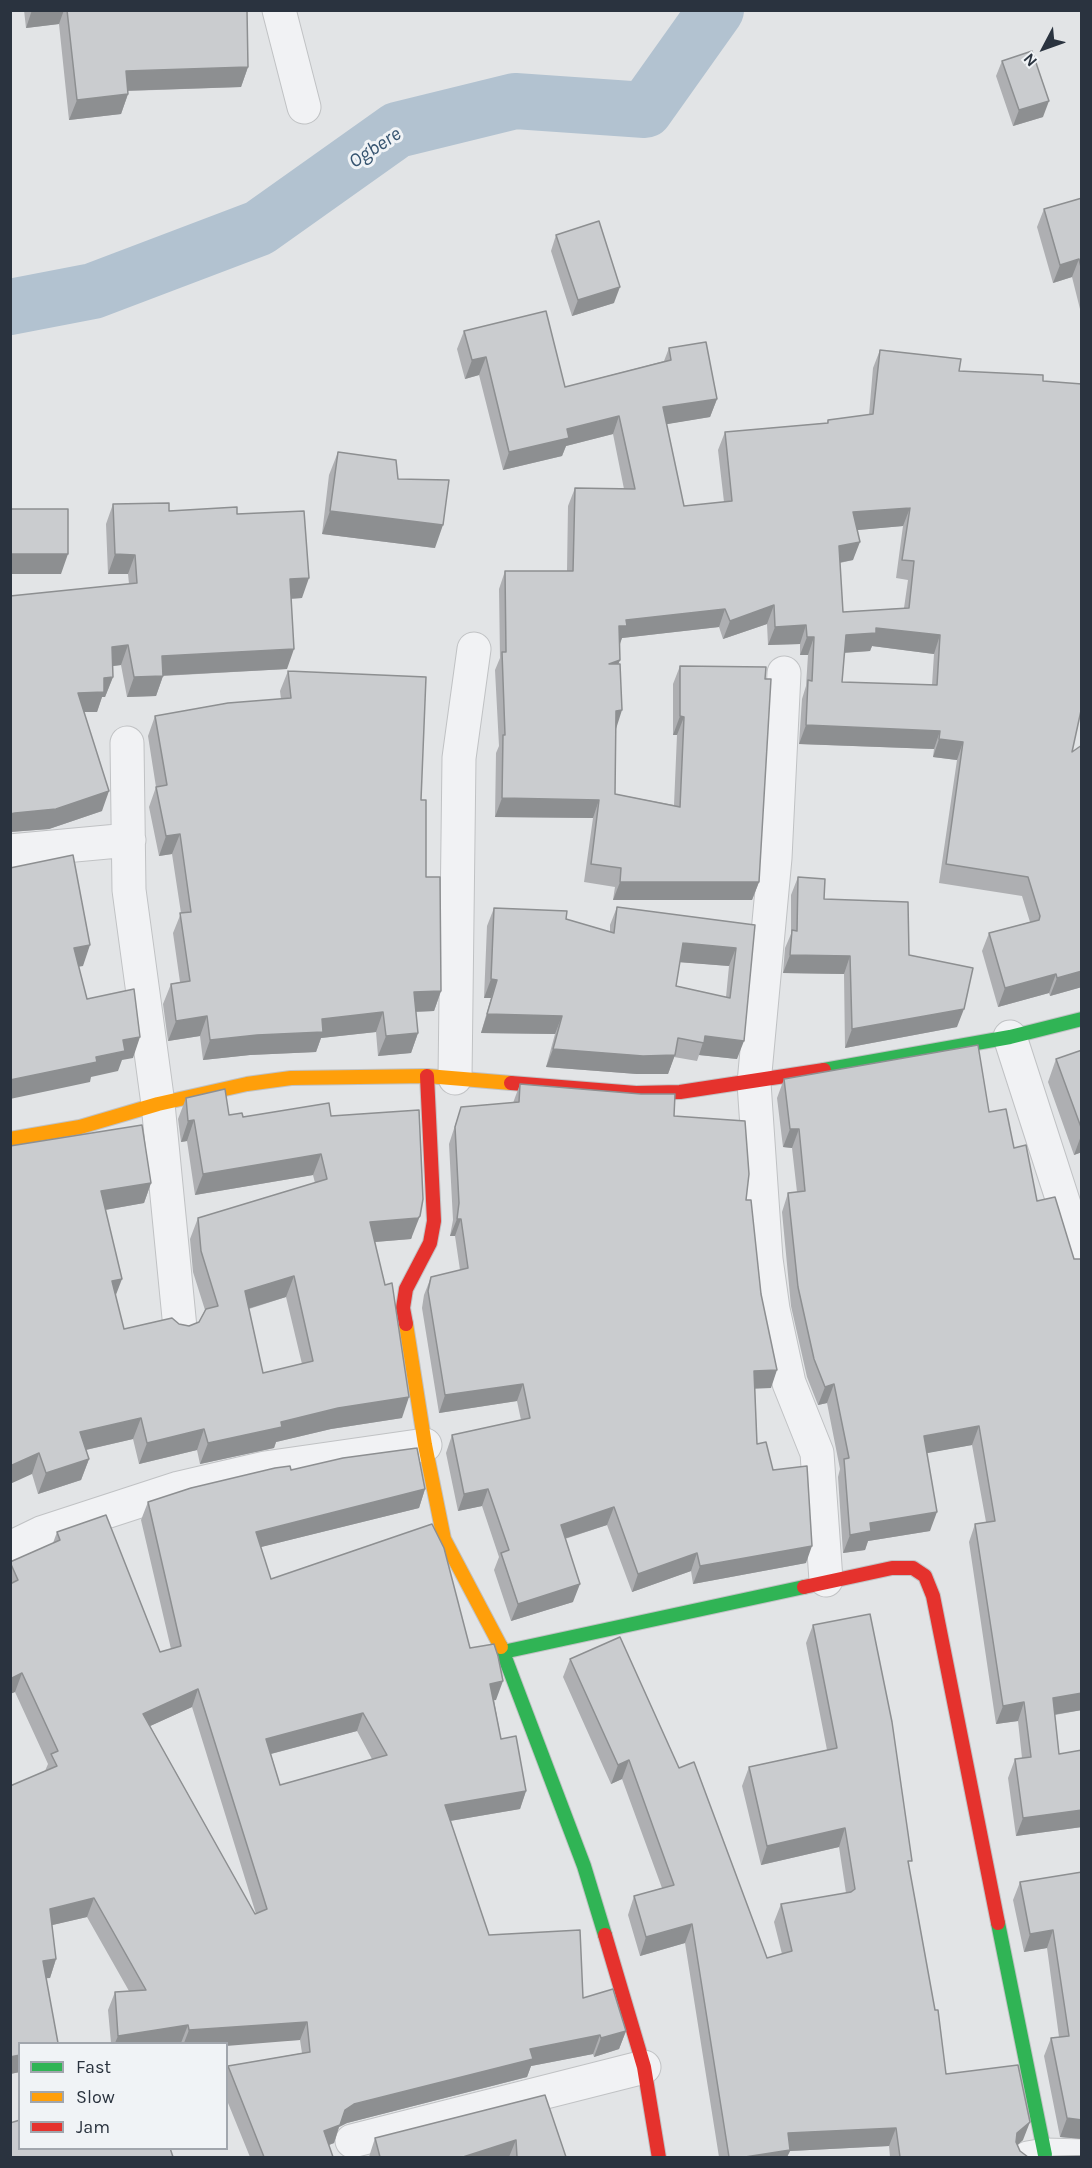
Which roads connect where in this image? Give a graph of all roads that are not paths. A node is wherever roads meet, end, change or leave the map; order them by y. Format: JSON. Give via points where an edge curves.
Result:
{"nodes":[{"id":1,"x":279,"y":10,"type":"edge"},
{"id":2,"x":303,"y":107,"type":"dead end"},
{"id":3,"x":474,"y":649,"type":"dead end"},
{"id":4,"x":784,"y":673,"type":"dead end"},
{"id":5,"x":127,"y":743,"type":"dead end"},
{"id":6,"x":129,"y":840,"type":"junction"},
{"id":7,"x":10,"y":851,"type":"edge"},
{"id":8,"x":1082,"y":1020,"type":"edge"},
{"id":9,"x":1010,"y":1037,"type":"junction"},
{"id":10,"x":441,"y":1077,"type":"junction"},
{"id":11,"x":754,"y":1083,"type":"junction"},
{"id":12,"x":159,"y":1104,"type":"junction"},
{"id":13,"x":10,"y":1139,"type":"edge"},
{"id":14,"x":1082,"y":1260,"type":"edge"},
{"id":15,"x":180,"y":1328,"type":"edge"},
{"id":16,"x":425,"y":1445,"type":"junction"},
{"id":17,"x":10,"y":1548,"type":"edge"},
{"id":18,"x":826,"y":1580,"type":"junction"},
{"id":19,"x":503,"y":1652,"type":"junction"},
{"id":20,"x":644,"y":2067,"type":"junction"},
{"id":21,"x":352,"y":2141,"type":"dead end"},
{"id":22,"x":1037,"y":2156,"type":"edge"},
{"id":23,"x":1082,"y":2156,"type":"edge"},
{"id":24,"x":659,"y":2157,"type":"edge"}],
"edges":[{"from":1,"to":2,"type":"street"},
{"from":3,"to":10,"type":"street","via":[[459,758]]},
{"from":4,"to":11,"type":"street","via":[[775,858]]},
{"from":5,"to":6,"type":"street"},
{"from":6,"to":7,"type":"street"},
{"from":6,"to":12,"type":"street","via":[[130,901]]},
{"from":8,"to":9,"type":"street"},
{"from":9,"to":11,"type":"street"},
{"from":9,"to":14,"type":"street"},
{"from":10,"to":11,"type":"street","via":[[636,1093]]},
{"from":10,"to":12,"type":"street","via":[[291,1078]]},
{"from":10,"to":16,"type":"street","via":[[434,1221],[430,1243],[406,1289],[403,1308]]},
{"from":11,"to":18,"type":"street","via":[[773,1309],[789,1383],[817,1453]]},
{"from":12,"to":13,"type":"street","via":[[80,1127]]},
{"from":12,"to":15,"type":"street"},
{"from":16,"to":17,"type":"street","via":[[265,1468],[179,1488],[52,1529]]},
{"from":16,"to":19,"type":"street","via":[[444,1539]]},
{"from":18,"to":19,"type":"street"},
{"from":18,"to":22,"type":"street","via":[[913,1568],[925,1576],[933,1596]]},
{"from":19,"to":20,"type":"street","via":[[584,1866]]},
{"from":20,"to":21,"type":"street"},
{"from":20,"to":24,"type":"street"},
{"from":22,"to":23,"type":"street"}]}
